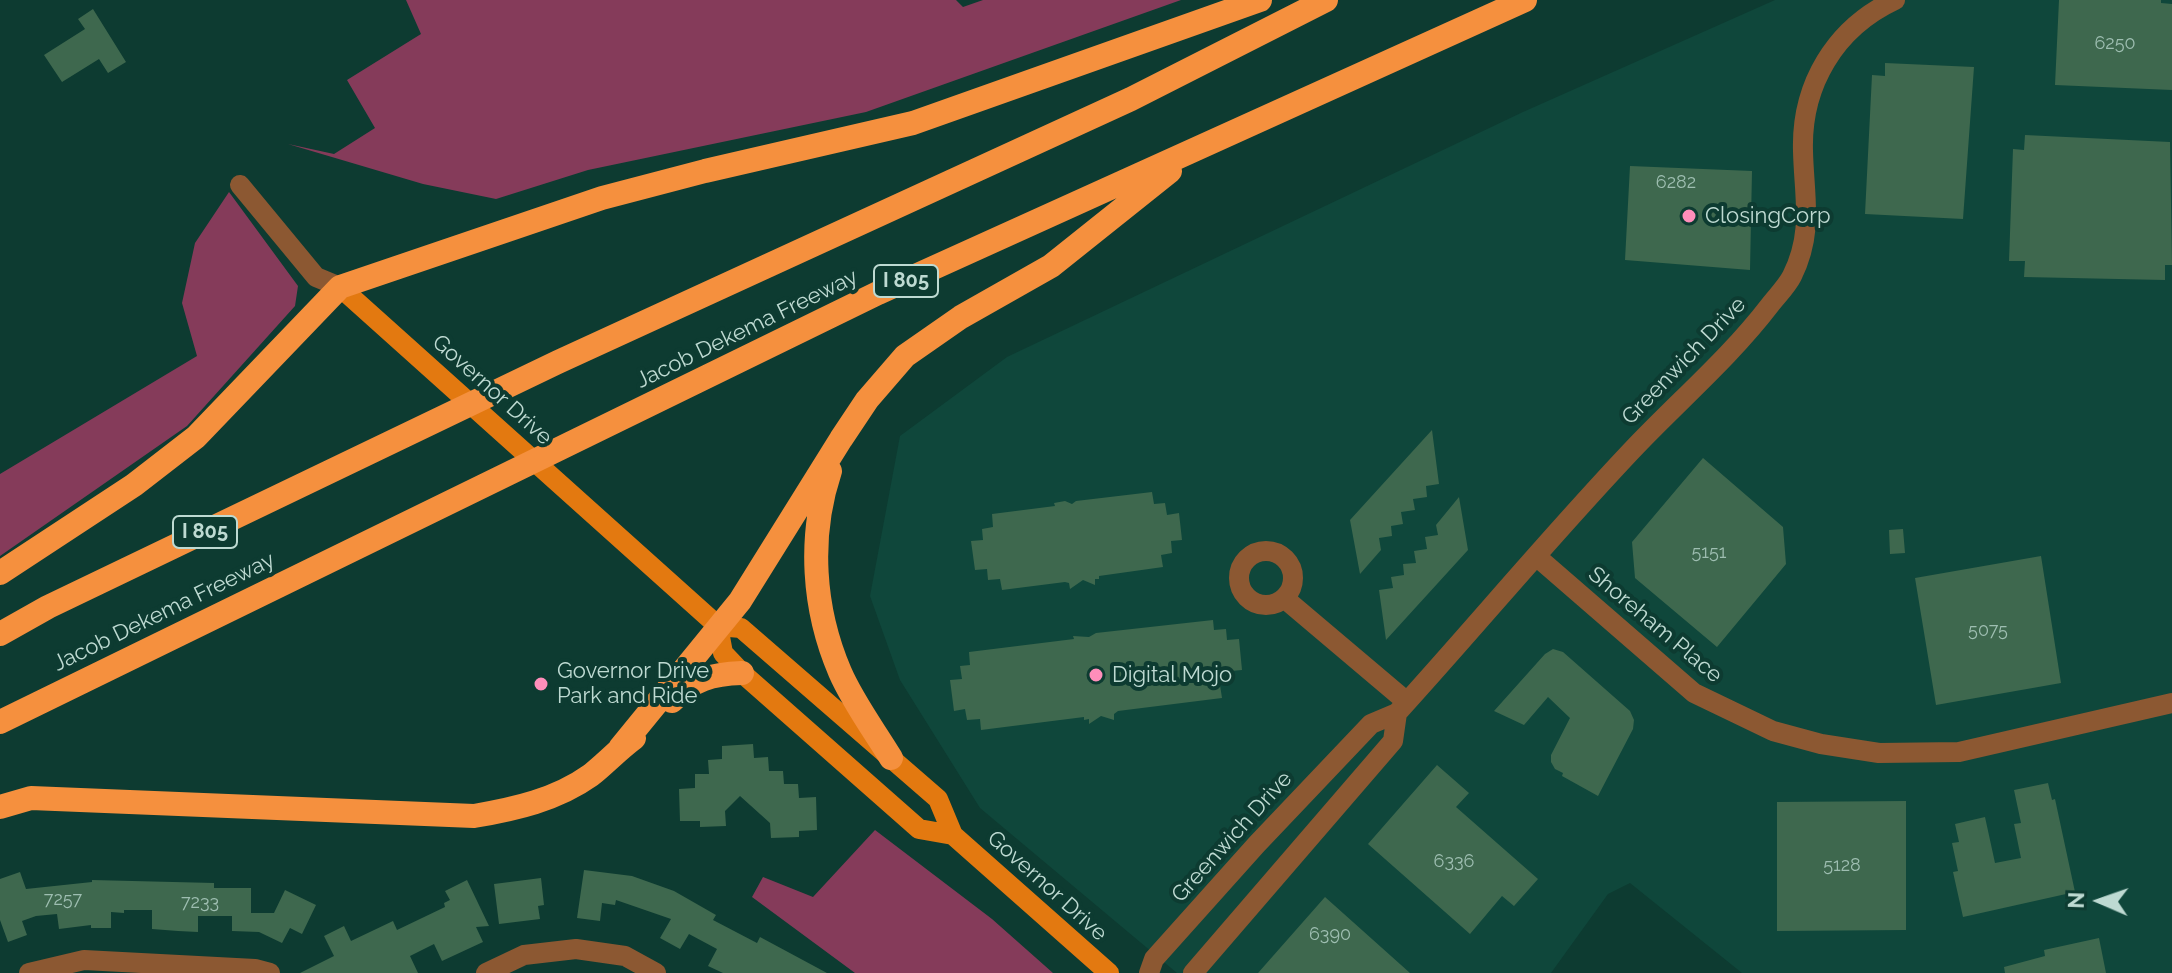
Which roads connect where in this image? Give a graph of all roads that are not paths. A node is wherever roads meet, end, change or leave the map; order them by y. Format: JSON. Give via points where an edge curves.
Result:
{"nodes":[{"id":1,"x":1260,"y":0,"type":"edge"},
{"id":2,"x":1326,"y":0,"type":"edge"},
{"id":3,"x":1525,"y":0,"type":"edge"},
{"id":4,"x":1895,"y":0,"type":"edge"},
{"id":5,"x":1196,"y":149,"type":"junction"},
{"id":6,"x":240,"y":185,"type":"dead end"},
{"id":7,"x":340,"y":287,"type":"junction"},
{"id":8,"x":841,"y":439,"type":"junction"},
{"id":9,"x":1536,"y":556,"type":"junction"},
{"id":10,"x":0,"y":573,"type":"edge"},
{"id":11,"x":1284,"y":598,"type":"dead end"},
{"id":12,"x":718,"y":626,"type":"junction"},
{"id":13,"x":0,"y":634,"type":"edge"},
{"id":14,"x":742,"y":673,"type":"junction"},
{"id":15,"x":2172,"y":703,"type":"edge"},
{"id":16,"x":1402,"y":707,"type":"junction"},
{"id":17,"x":0,"y":722,"type":"edge"},
{"id":18,"x":620,"y":748,"type":"junction"},
{"id":19,"x":891,"y":758,"type":"junction"},
{"id":20,"x":0,"y":807,"type":"edge"},
{"id":21,"x":953,"y":835,"type":"junction"},
{"id":22,"x":29,"y":973,"type":"edge"},
{"id":23,"x":270,"y":973,"type":"edge"},
{"id":24,"x":486,"y":973,"type":"edge"},
{"id":25,"x":656,"y":973,"type":"edge"},
{"id":26,"x":1109,"y":973,"type":"edge"},
{"id":27,"x":1149,"y":973,"type":"edge"},
{"id":28,"x":1193,"y":973,"type":"edge"}],
"edges":[{"from":1,"to":7,"type":"highway","via":[[913,123],[602,198]]},
{"from":2,"to":13,"type":"highway","name":"Jacob Dekema Freeway","number":"I 805","via":[[1131,99],[558,362]]},
{"from":3,"to":5,"type":"highway","name":"Jacob Dekema Freeway","number":"I 805"},
{"from":4,"to":9,"type":"street","name":"Greenwich Drive","via":[[1853,26],[1816,75],[1806,108],[1803,148],[1808,221],[1791,278],[1750,332]]},
{"from":5,"to":8,"type":"highway","via":[[1051,266],[905,356]]},
{"from":5,"to":17,"type":"highway","name":"Jacob Dekema Freeway","number":"I 805","via":[[878,293]]},
{"from":6,"to":7,"type":"street","name":"Governor Drive","via":[[316,277]]},
{"from":7,"to":10,"type":"highway","via":[[196,437],[134,485]]},
{"from":7,"to":12,"type":"main road","name":"Governor Drive"},
{"from":8,"to":12,"type":"highway","via":[[740,601]]},
{"from":8,"to":19,"type":"highway","via":[[824,490],[816,584],[841,675]]},
{"from":9,"to":15,"type":"street","name":"Shoreham Place","via":[[1694,693],[1773,731],[1821,744],[1879,753],[1959,752]]},
{"from":9,"to":16,"type":"street","name":"Greenwich Drive"},
{"from":11,"to":16,"type":"street"},
{"from":12,"to":14,"type":"main road","name":"Governor Drive","via":[[723,653]]},
{"from":12,"to":18,"type":"highway"},
{"from":12,"to":19,"type":"main road","name":"Governor Drive","via":[[741,628]]},
{"from":14,"to":18,"type":"highway","via":[[696,681]]},
{"from":14,"to":21,"type":"main road","name":"Governor Drive","via":[[919,829]]},
{"from":16,"to":27,"type":"street","name":"Greenwich Drive","via":[[1371,724],[1154,959]]},
{"from":16,"to":28,"type":"street","name":"Greenwich Drive","via":[[1393,741]]},
{"from":18,"to":20,"type":"highway","via":[[590,776],[553,796],[474,816],[31,798]]},
{"from":19,"to":21,"type":"main road","name":"Governor Drive","via":[[938,799]]},
{"from":21,"to":26,"type":"main road","name":"Governor Drive"},
{"from":22,"to":23,"type":"street","via":[[84,960]]},
{"from":24,"to":25,"type":"street","via":[[524,955],[576,949],[625,956]]}]}
